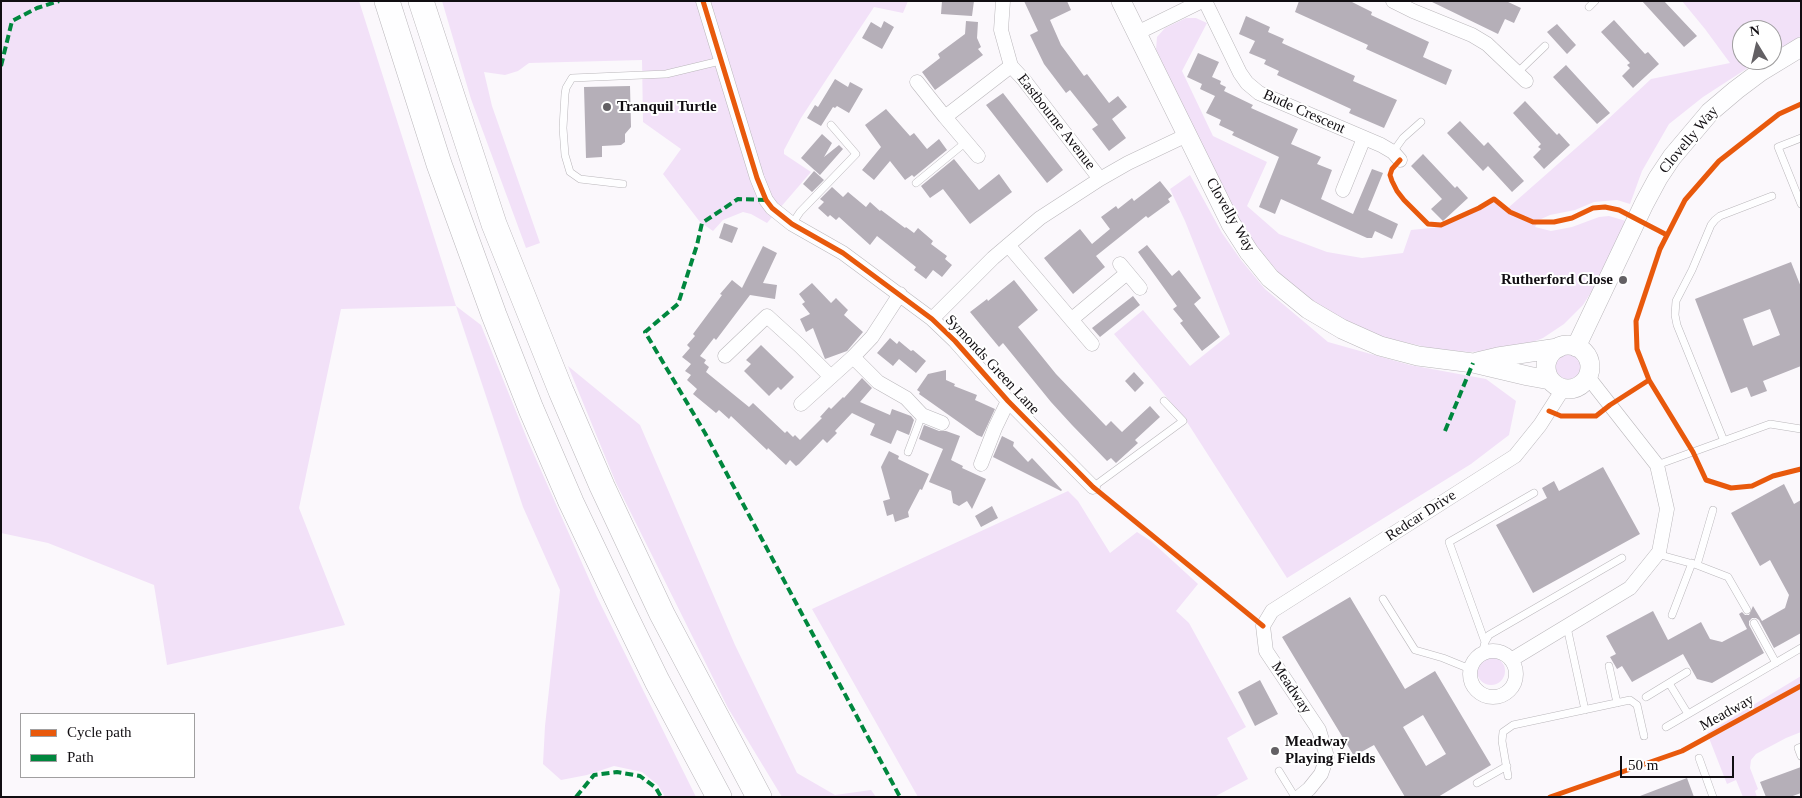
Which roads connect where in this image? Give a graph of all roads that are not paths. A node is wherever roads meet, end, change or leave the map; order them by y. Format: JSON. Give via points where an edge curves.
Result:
{"nodes":[{"id":1,"x":387,"y":1,"type":"edge"},
{"id":2,"x":421,"y":1,"type":"edge"},
{"id":3,"x":703,"y":1,"type":"edge"},
{"id":4,"x":1003,"y":1,"type":"edge"},
{"id":5,"x":1121,"y":1,"type":"edge"},
{"id":6,"x":1204,"y":1,"type":"edge"},
{"id":7,"x":1393,"y":1,"type":"edge"},
{"id":8,"x":1595,"y":1,"type":"edge"},
{"id":9,"x":1589,"y":7,"type":"dead end"},
{"id":10,"x":1137,"y":33,"type":"junction"},
{"id":11,"x":1545,"y":46,"type":"dead end"},
{"id":12,"x":1801,"y":47,"type":"edge"},
{"id":13,"x":720,"y":61,"type":"junction"},
{"id":14,"x":1011,"y":66,"type":"junction"},
{"id":15,"x":1522,"y":77,"type":"joint"},
{"id":16,"x":917,"y":82,"type":"dead end"},
{"id":17,"x":945,"y":118,"type":"junction"},
{"id":18,"x":1421,"y":122,"type":"dead end"},
{"id":19,"x":831,"y":126,"type":"dead end"},
{"id":20,"x":1187,"y":135,"type":"junction"},
{"id":21,"x":1364,"y":138,"type":"junction"},
{"id":22,"x":1801,"y":138,"type":"edge"},
{"id":23,"x":966,"y":142,"type":"junction"},
{"id":24,"x":978,"y":156,"type":"dead end"},
{"id":25,"x":1397,"y":156,"type":"joint"},
{"id":26,"x":1100,"y":179,"type":"junction"},
{"id":27,"x":916,"y":183,"type":"dead end"},
{"id":28,"x":623,"y":184,"type":"dead end"},
{"id":29,"x":1343,"y":190,"type":"dead end"},
{"id":30,"x":1772,"y":196,"type":"dead end"},
{"id":31,"x":1801,"y":204,"type":"edge"},
{"id":32,"x":792,"y":224,"type":"junction"},
{"id":33,"x":1008,"y":245,"type":"junction"},
{"id":34,"x":1140,"y":288,"type":"dead end"},
{"id":35,"x":900,"y":294,"type":"junction"},
{"id":36,"x":932,"y":319,"type":"junction"},
{"id":37,"x":1072,"y":319,"type":"junction"},
{"id":38,"x":1092,"y":344,"type":"dead end"},
{"id":39,"x":1567,"y":348,"type":"junction"},
{"id":40,"x":725,"y":356,"type":"dead end"},
{"id":41,"x":853,"y":357,"type":"junction"},
{"id":42,"x":1473,"y":363,"type":"junction"},
{"id":43,"x":831,"y":377,"type":"junction"},
{"id":44,"x":1588,"y":377,"type":"junction"},
{"id":45,"x":1557,"y":384,"type":"junction"},
{"id":46,"x":1008,"y":401,"type":"junction"},
{"id":47,"x":1164,"y":401,"type":"dead end"},
{"id":48,"x":800,"y":404,"type":"dead end"},
{"id":49,"x":922,"y":415,"type":"junction"},
{"id":50,"x":942,"y":423,"type":"dead end"},
{"id":51,"x":1801,"y":429,"type":"edge"},
{"id":52,"x":1724,"y":441,"type":"junction"},
{"id":53,"x":908,"y":452,"type":"dead end"},
{"id":54,"x":981,"y":464,"type":"dead end"},
{"id":55,"x":1657,"y":465,"type":"junction"},
{"id":56,"x":1093,"y":487,"type":"joint"},
{"id":57,"x":1534,"y":493,"type":"dead end"},
{"id":58,"x":1713,"y":510,"type":"dead end"},
{"id":59,"x":1657,"y":554,"type":"junction"},
{"id":60,"x":1622,"y":558,"type":"dead end"},
{"id":61,"x":1695,"y":564,"type":"junction"},
{"id":62,"x":1383,"y":600,"type":"dead end"},
{"id":63,"x":1746,"y":610,"type":"dead end"},
{"id":64,"x":1672,"y":616,"type":"dead end"},
{"id":65,"x":1754,"y":623,"type":"dead end"},
{"id":66,"x":1262,"y":626,"type":"joint"},
{"id":67,"x":1567,"y":627,"type":"junction"},
{"id":68,"x":1483,"y":648,"type":"junction"},
{"id":69,"x":1801,"y":648,"type":"edge"},
{"id":70,"x":1511,"y":660,"type":"junction"},
{"id":71,"x":1776,"y":663,"type":"junction"},
{"id":72,"x":1609,"y":666,"type":"dead end"},
{"id":73,"x":1470,"y":669,"type":"junction"},
{"id":74,"x":1687,"y":672,"type":"dead end"},
{"id":75,"x":1669,"y":683,"type":"junction"},
{"id":76,"x":1646,"y":697,"type":"dead end"},
{"id":77,"x":1617,"y":703,"type":"junction"},
{"id":78,"x":1585,"y":710,"type":"junction"},
{"id":79,"x":1688,"y":714,"type":"junction"},
{"id":80,"x":1666,"y":727,"type":"dead end"},
{"id":81,"x":1644,"y":736,"type":"dead end"},
{"id":82,"x":1801,"y":746,"type":"edge"},
{"id":83,"x":1801,"y":756,"type":"edge"},
{"id":84,"x":1699,"y":758,"type":"dead end"},
{"id":85,"x":1506,"y":766,"type":"junction"},
{"id":86,"x":1279,"y":771,"type":"dead end"},
{"id":87,"x":1508,"y":776,"type":"dead end"},
{"id":88,"x":1477,"y":782,"type":"dead end"},
{"id":89,"x":719,"y":797,"type":"edge"},
{"id":90,"x":759,"y":797,"type":"edge"},
{"id":91,"x":1295,"y":797,"type":"edge"},
{"id":92,"x":1299,"y":797,"type":"edge"},
{"id":93,"x":1713,"y":797,"type":"edge"}],
"edges":[{"from":1,"to":89,"type":"highway","via":[[442,174],[532,409],[571,502],[621,607]]},
{"from":2,"to":90,"type":"highway","via":[[494,224],[560,391],[662,614]]},
{"from":3,"to":13,"type":"street","name":"Symonds Green Lane"},
{"from":4,"to":14,"type":"street","name":"Eastbourne Avenue","via":[[1001,30]]},
{"from":5,"to":10,"type":"street","name":"Clovelly Way"},
{"from":6,"to":10,"type":"street","name":"Bude Crescent"},
{"from":6,"to":21,"type":"street","name":"Bude Crescent","via":[[1247,83],[1259,93]]},
{"from":7,"to":15,"type":"street","via":[[1488,44]]},
{"from":8,"to":9,"type":"lane"},
{"from":10,"to":20,"type":"street","name":"Clovelly Way"},
{"from":11,"to":15,"type":"lane"},
{"from":12,"to":39,"type":"street","name":"Clovelly Way","via":[[1736,90],[1705,118],[1672,157]]},
{"from":13,"to":28,"type":"lane","via":[[666,74],[572,78],[564,94],[563,128],[570,172],[580,179]]},
{"from":13,"to":32,"type":"street","name":"Symonds Green Lane","via":[[766,200]]},
{"from":14,"to":17,"type":"street","name":"Eastbourne Avenue"},
{"from":14,"to":26,"type":"street","name":"Eastbourne Avenue"},
{"from":16,"to":17,"type":"street"},
{"from":17,"to":23,"type":"street"},
{"from":18,"to":25,"type":"lane","via":[[1403,138]]},
{"from":19,"to":32,"type":"lane","via":[[856,154]]},
{"from":20,"to":26,"type":"street","name":"Eastbourne Avenue"},
{"from":20,"to":42,"type":"street","name":"Clovelly Way","via":[[1231,224],[1249,252],[1270,278],[1308,310],[1380,346],[1418,356]]},
{"from":21,"to":25,"type":"street","name":"Bude Crescent"},
{"from":21,"to":29,"type":"street","name":"Bude Crescent"},
{"from":22,"to":31,"type":"lane","via":[[1778,147]]},
{"from":23,"to":24,"type":"street"},
{"from":23,"to":27,"type":"lane"},
{"from":26,"to":33,"type":"street","name":"Eastbourne Avenue","via":[[1040,218]]},
{"from":30,"to":52,"type":"lane","via":[[1720,216],[1711,224],[1676,301],[1677,325]]},
{"from":32,"to":35,"type":"street","name":"Symonds Green Lane","via":[[843,253]]},
{"from":33,"to":36,"type":"street","name":"Eastbourne Avenue"},
{"from":33,"to":37,"type":"street"},
{"from":34,"to":37,"type":"street","via":[[1124,268]]},
{"from":35,"to":36,"type":"street","name":"Symonds Green Lane"},
{"from":35,"to":41,"type":"street","via":[[872,337]]},
{"from":36,"to":46,"type":"street","name":"Symonds Green Lane"},
{"from":37,"to":38,"type":"street"},
{"from":39,"to":42,"type":"street","name":"Clovelly Way"},
{"from":39,"to":44,"type":"street","via":[[1583,351],[1588,357]]},
{"from":39,"to":45,"type":"street","name":"Clovelly Way","via":[[1552,353],[1547,365],[1547,373]]},
{"from":40,"to":43,"type":"street","via":[[766,316]]},
{"from":41,"to":43,"type":"street"},
{"from":41,"to":49,"type":"street","via":[[878,382],[906,398]]},
{"from":42,"to":45,"type":"street","name":"Clovelly Way"},
{"from":43,"to":48,"type":"street"},
{"from":44,"to":45,"type":"street","via":[[1576,388]]},
{"from":44,"to":55,"type":"street"},
{"from":45,"to":66,"type":"street","name":"Redcar Drive","via":[[1540,425],[1515,456],[1272,611]]},
{"from":46,"to":54,"type":"street"},
{"from":46,"to":56,"type":"street","name":"Symonds Green Lane"},
{"from":47,"to":56,"type":"lane","via":[[1183,421]]},
{"from":49,"to":50,"type":"street"},
{"from":49,"to":53,"type":"lane"},
{"from":51,"to":52,"type":"lane","via":[[1770,424]]},
{"from":52,"to":55,"type":"lane"},
{"from":55,"to":59,"type":"street","via":[[1666,509]]},
{"from":57,"to":68,"type":"lane","via":[[1449,542]]},
{"from":58,"to":61,"type":"lane"},
{"from":59,"to":61,"type":"lane"},
{"from":59,"to":67,"type":"street","via":[[1630,588]]},
{"from":60,"to":68,"type":"lane","via":[[1489,635]]},
{"from":61,"to":63,"type":"lane","via":[[1728,577]]},
{"from":61,"to":64,"type":"lane"},
{"from":62,"to":73,"type":"lane","via":[[1415,650]]},
{"from":65,"to":71,"type":"lane"},
{"from":66,"to":92,"type":"street","name":"Meadway","via":[[1266,651],[1319,730],[1327,757],[1321,774]]},
{"from":67,"to":70,"type":"street"},
{"from":67,"to":78,"type":"lane"},
{"from":68,"to":70,"type":"street","via":[[1503,653]]},
{"from":68,"to":73,"type":"street"},
{"from":69,"to":71,"type":"lane"},
{"from":70,"to":73,"type":"street","via":[[1515,668],[1514,684],[1496,698],[1474,689],[1469,677]]},
{"from":71,"to":79,"type":"lane"},
{"from":72,"to":77,"type":"lane"},
{"from":74,"to":75,"type":"lane"},
{"from":75,"to":76,"type":"lane"},
{"from":75,"to":79,"type":"lane"},
{"from":77,"to":78,"type":"lane"},
{"from":77,"to":81,"type":"lane","via":[[1630,700],[1637,705]]},
{"from":78,"to":85,"type":"lane","via":[[1513,725],[1503,732]]},
{"from":79,"to":80,"type":"lane"},
{"from":82,"to":83,"type":"lane","via":[[1798,748]]},
{"from":84,"to":93,"type":"lane"},
{"from":85,"to":87,"type":"lane"},
{"from":85,"to":88,"type":"lane"},
{"from":86,"to":91,"type":"lane"}]}
